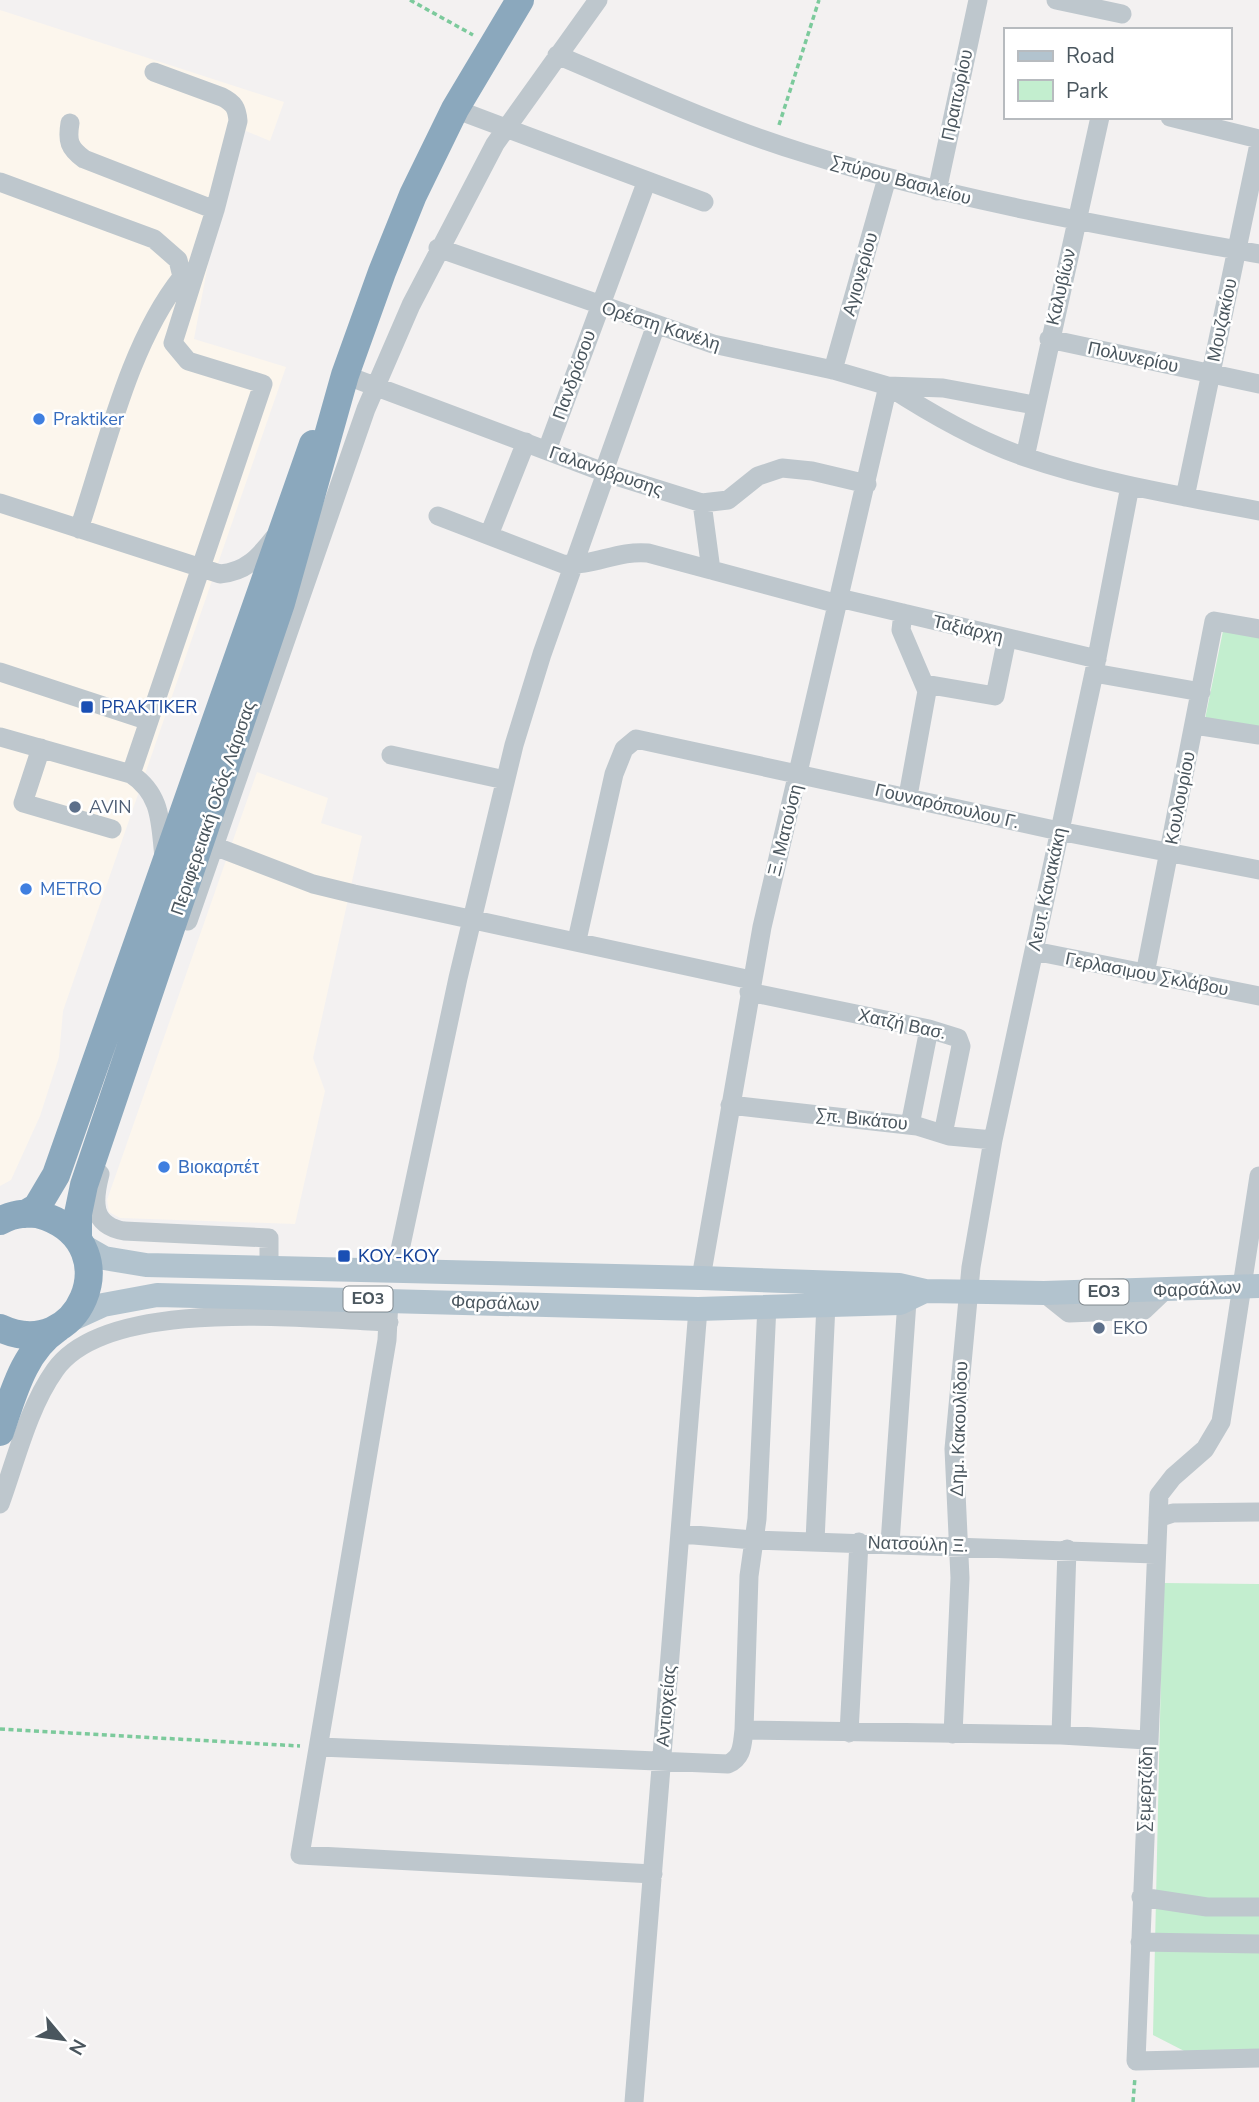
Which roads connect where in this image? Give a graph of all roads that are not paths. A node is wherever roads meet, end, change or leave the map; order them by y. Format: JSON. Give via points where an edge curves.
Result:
{"nodes":[{"id":1,"x":520,"y":0,"type":"edge"},
{"id":2,"x":598,"y":0,"type":"edge"},
{"id":3,"x":978,"y":0,"type":"edge"},
{"id":4,"x":1056,"y":0,"type":"edge"},
{"id":5,"x":1122,"y":15,"type":"edge"},
{"id":6,"x":557,"y":55,"type":"junction"},
{"id":7,"x":154,"y":72,"type":"dead end"},
{"id":8,"x":455,"y":109,"type":"junction"},
{"id":9,"x":1100,"y":119,"type":"edge"},
{"id":10,"x":1177,"y":119,"type":"edge"},
{"id":11,"x":70,"y":122,"type":"dead end"},
{"id":12,"x":505,"y":128,"type":"junction"},
{"id":13,"x":1259,"y":142,"type":"edge"},
{"id":14,"x":887,"y":178,"type":"junction"},
{"id":15,"x":0,"y":182,"type":"edge"},
{"id":16,"x":646,"y":183,"type":"junction"},
{"id":17,"x":937,"y":191,"type":"junction"},
{"id":18,"x":704,"y":202,"type":"dead end"},
{"id":19,"x":215,"y":210,"type":"junction"},
{"id":20,"x":1076,"y":222,"type":"junction"},
{"id":21,"x":438,"y":248,"type":"junction"},
{"id":22,"x":1237,"y":250,"type":"junction"},
{"id":23,"x":1259,"y":254,"type":"edge"},
{"id":24,"x":182,"y":276,"type":"junction"},
{"id":25,"x":187,"y":300,"type":"junction"},
{"id":26,"x":599,"y":306,"type":"junction"},
{"id":27,"x":656,"y":325,"type":"junction"},
{"id":28,"x":1049,"y":339,"type":"junction"},
{"id":29,"x":833,"y":370,"type":"junction"},
{"id":30,"x":1210,"y":374,"type":"junction"},
{"id":31,"x":345,"y":375,"type":"junction"},
{"id":32,"x":1259,"y":384,"type":"edge"},
{"id":33,"x":375,"y":386,"type":"junction"},
{"id":34,"x":888,"y":386,"type":"junction"},
{"id":35,"x":1034,"y":405,"type":"junction"},
{"id":36,"x":526,"y":442,"type":"junction"},
{"id":37,"x":547,"y":450,"type":"junction"},
{"id":38,"x":1025,"y":457,"type":"junction"},
{"id":39,"x":605,"y":472,"type":"junction"},
{"id":40,"x":867,"y":484,"type":"junction"},
{"id":41,"x":1130,"y":486,"type":"junction"},
{"id":42,"x":1185,"y":496,"type":"junction"},
{"id":43,"x":0,"y":503,"type":"edge"},
{"id":44,"x":702,"y":503,"type":"junction"},
{"id":45,"x":1259,"y":511,"type":"edge"},
{"id":46,"x":438,"y":516,"type":"dead end"},
{"id":47,"x":79,"y":529,"type":"junction"},
{"id":48,"x":280,"y":531,"type":"junction"},
{"id":49,"x":489,"y":535,"type":"junction"},
{"id":50,"x":573,"y":565,"type":"junction"},
{"id":51,"x":201,"y":569,"type":"junction"},
{"id":52,"x":711,"y":570,"type":"junction"},
{"id":53,"x":839,"y":601,"type":"junction"},
{"id":54,"x":903,"y":613,"type":"junction"},
{"id":55,"x":1259,"y":629,"type":"edge"},
{"id":56,"x":1007,"y":638,"type":"junction"},
{"id":57,"x":1096,"y":666,"type":"junction"},
{"id":58,"x":0,"y":672,"type":"edge"},
{"id":59,"x":925,"y":684,"type":"junction"},
{"id":60,"x":1201,"y":692,"type":"junction"},
{"id":61,"x":149,"y":721,"type":"junction"},
{"id":62,"x":1195,"y":725,"type":"junction"},
{"id":63,"x":1259,"y":735,"type":"edge"},
{"id":64,"x":0,"y":737,"type":"edge"},
{"id":65,"x":41,"y":748,"type":"junction"},
{"id":66,"x":391,"y":755,"type":"dead end"},
{"id":67,"x":799,"y":772,"type":"junction"},
{"id":68,"x":131,"y":774,"type":"junction"},
{"id":69,"x":505,"y":780,"type":"junction"},
{"id":70,"x":908,"y":796,"type":"junction"},
{"id":71,"x":112,"y":829,"type":"dead end"},
{"id":72,"x":1059,"y":831,"type":"junction"},
{"id":73,"x":214,"y":846,"type":"junction"},
{"id":74,"x":1169,"y":853,"type":"junction"},
{"id":75,"x":165,"y":864,"type":"junction"},
{"id":76,"x":1259,"y":870,"type":"edge"},
{"id":77,"x":473,"y":919,"type":"junction"},
{"id":78,"x":577,"y":940,"type":"junction"},
{"id":79,"x":1034,"y":951,"type":"junction"},
{"id":80,"x":1145,"y":974,"type":"junction"},
{"id":81,"x":750,"y":986,"type":"junction"},
{"id":82,"x":1259,"y":996,"type":"edge"},
{"id":83,"x":929,"y":1029,"type":"junction"},
{"id":84,"x":730,"y":1104,"type":"junction"},
{"id":85,"x":910,"y":1125,"type":"junction"},
{"id":86,"x":943,"y":1134,"type":"junction"},
{"id":87,"x":105,"y":1139,"type":"junction"},
{"id":88,"x":993,"y":1140,"type":"junction"},
{"id":89,"x":1259,"y":1176,"type":"edge"},
{"id":90,"x":12,"y":1217,"type":"edge"},
{"id":91,"x":80,"y":1242,"type":"junction"},
{"id":92,"x":400,"y":1250,"type":"dead end"},
{"id":93,"x":269,"y":1268,"type":"junction"},
{"id":94,"x":701,"y":1278,"type":"junction"},
{"id":95,"x":1249,"y":1286,"type":"edge"},
{"id":96,"x":967,"y":1293,"type":"junction"},
{"id":97,"x":916,"y":1296,"type":"junction"},
{"id":98,"x":826,"y":1304,"type":"junction"},
{"id":99,"x":767,"y":1306,"type":"junction"},
{"id":100,"x":698,"y":1309,"type":"junction"},
{"id":101,"x":389,"y":1310,"type":"junction"},
{"id":102,"x":64,"y":1324,"type":"junction"},
{"id":103,"x":0,"y":1328,"type":"edge"},
{"id":104,"x":0,"y":1432,"type":"edge"},
{"id":105,"x":0,"y":1504,"type":"edge"},
{"id":106,"x":1259,"y":1512,"type":"edge"},
{"id":107,"x":1158,"y":1518,"type":"junction"},
{"id":108,"x":682,"y":1534,"type":"junction"},
{"id":109,"x":753,"y":1539,"type":"junction"},
{"id":110,"x":815,"y":1541,"type":"junction"},
{"id":111,"x":859,"y":1542,"type":"junction"},
{"id":112,"x":890,"y":1543,"type":"junction"},
{"id":113,"x":959,"y":1545,"type":"junction"},
{"id":114,"x":1067,"y":1549,"type":"junction"},
{"id":115,"x":1155,"y":1554,"type":"junction"},
{"id":116,"x":744,"y":1730,"type":"junction"},
{"id":117,"x":849,"y":1733,"type":"junction"},
{"id":118,"x":953,"y":1734,"type":"junction"},
{"id":119,"x":1061,"y":1735,"type":"junction"},
{"id":120,"x":1147,"y":1740,"type":"junction"},
{"id":121,"x":320,"y":1747,"type":"junction"},
{"id":122,"x":661,"y":1761,"type":"junction"},
{"id":123,"x":653,"y":1874,"type":"junction"},
{"id":124,"x":1141,"y":1897,"type":"junction"},
{"id":125,"x":1259,"y":1907,"type":"edge"},
{"id":126,"x":1140,"y":1942,"type":"junction"},
{"id":127,"x":1259,"y":1944,"type":"edge"},
{"id":128,"x":1259,"y":2058,"type":"edge"},
{"id":129,"x":634,"y":2102,"type":"edge"}],
"edges":[{"from":1,"to":8,"type":"highway","name":"Περιφερειακή Οδός Λάρισας"},
{"from":2,"to":6,"type":"street"},
{"from":3,"to":17,"type":"street","name":"Πραιτωρίου"},
{"from":4,"to":5,"type":"street"},
{"from":6,"to":12,"type":"street"},
{"from":6,"to":14,"type":"street","name":"Σπύρου Βασιλείου","via":[[774,144]]},
{"from":7,"to":19,"type":"street","via":[[222,97],[237,111]]},
{"from":8,"to":12,"type":"street"},
{"from":8,"to":31,"type":"highway","name":"Περιφερειακή Οδός Λάρισας","via":[[397,232]]},
{"from":9,"to":20,"type":"street","name":"Καλυβίων"},
{"from":10,"to":13,"type":"street"},
{"from":11,"to":19,"type":"street","via":[[67,139],[84,159]]},
{"from":12,"to":16,"type":"street"},
{"from":12,"to":21,"type":"street"},
{"from":13,"to":22,"type":"street","name":"Μουζακίου"},
{"from":14,"to":17,"type":"street","name":"Σπύρου Βασιλείου"},
{"from":14,"to":29,"type":"street","name":"Αγιονερίου"},
{"from":15,"to":24,"type":"street","via":[[154,239],[178,260]]},
{"from":16,"to":18,"type":"street"},
{"from":16,"to":26,"type":"street","name":"Πανδρόσου"},
{"from":17,"to":20,"type":"street","name":"Σπύρου Βασιλείου"},
{"from":19,"to":25,"type":"street"},
{"from":20,"to":22,"type":"street","name":"Σπύρου Βασιλείου"},
{"from":20,"to":28,"type":"street","name":"Καλυβίων"},
{"from":21,"to":26,"type":"street","name":"Ορέστη Κανέλη"},
{"from":21,"to":33,"type":"street"},
{"from":22,"to":23,"type":"street","name":"Σπύρου Βασιλείου"},
{"from":22,"to":30,"type":"street","name":"Μουζακίου"},
{"from":24,"to":25,"type":"street"},
{"from":24,"to":47,"type":"street","via":[[142,344]]},
{"from":25,"to":51,"type":"street","via":[[173,343],[179,353],[188,361],[263,384]]},
{"from":26,"to":27,"type":"street","name":"Ορέστη Κανέλη"},
{"from":26,"to":37,"type":"street","name":"Πανδρόσου"},
{"from":27,"to":29,"type":"street","name":"Ορέστη Κανέλη","via":[[724,347]]},
{"from":27,"to":39,"type":"street"},
{"from":28,"to":30,"type":"street","name":"Πολυνερίου"},
{"from":28,"to":35,"type":"street","name":"Καλυβίων"},
{"from":29,"to":34,"type":"street","name":"Ορέστη Κανέλη"},
{"from":30,"to":32,"type":"street","name":"Πολυνερίου"},
{"from":30,"to":42,"type":"street","name":"Μουζακίου"},
{"from":31,"to":33,"type":"street","name":"Γαλανόβρυσης"},
{"from":31,"to":48,"type":"highway","name":"Περιφερειακή Οδός Λάρισας"},
{"from":31,"to":87,"type":"highway","name":"Περιφερειακή Οδός Λάρισας","via":[[281,603]]},
{"from":33,"to":36,"type":"street","name":"Γαλανόβρυσης"},
{"from":33,"to":73,"type":"street"},
{"from":34,"to":35,"type":"street","name":"Ορέστη Κανέλη","via":[[943,388]]},
{"from":34,"to":38,"type":"street","name":"Ορέστη Κανέλη","via":[[945,422]]},
{"from":34,"to":40,"type":"street","name":"Ξ. Ματούση"},
{"from":35,"to":38,"type":"street","name":"Καλυβίων"},
{"from":36,"to":37,"type":"street","name":"Γαλανόβρυσης"},
{"from":36,"to":49,"type":"street"},
{"from":37,"to":39,"type":"street","name":"Γαλανόβρυσης"},
{"from":38,"to":41,"type":"street","name":"Ορέστη Κανέλη"},
{"from":39,"to":44,"type":"street","name":"Γαλανόβρυσης"},
{"from":39,"to":50,"type":"street"},
{"from":40,"to":44,"type":"street","via":[[782,468],[758,476],[728,500]]},
{"from":40,"to":53,"type":"street","name":"Ξ. Ματούση"},
{"from":41,"to":42,"type":"street","name":"Ορέστη Κανέλη"},
{"from":41,"to":57,"type":"street","name":"Λευτ. Κανακάκη"},
{"from":42,"to":45,"type":"street","name":"Ορέστη Κανέλη"},
{"from":43,"to":47,"type":"street"},
{"from":44,"to":52,"type":"street"},
{"from":46,"to":49,"type":"street"},
{"from":47,"to":51,"type":"street"},
{"from":48,"to":51,"type":"street","via":[[248,566],[220,574]]},
{"from":48,"to":75,"type":"highway","name":"Περιφερειακή Οδός Λάρισας"},
{"from":49,"to":50,"type":"street"},
{"from":50,"to":52,"type":"street","name":"Ταξιάρχη","via":[[635,552]]},
{"from":50,"to":69,"type":"street"},
{"from":51,"to":61,"type":"street"},
{"from":52,"to":53,"type":"street","name":"Ταξιάρχη"},
{"from":53,"to":54,"type":"street","name":"Ταξιάρχη"},
{"from":53,"to":67,"type":"street","name":"Ξ. Ματούση"},
{"from":54,"to":56,"type":"street","name":"Ταξιάρχη"},
{"from":54,"to":59,"type":"street","via":[[901,630]]},
{"from":55,"to":60,"type":"street","name":"Κουλουρίου","via":[[1214,621]]},
{"from":56,"to":57,"type":"street","name":"Ταξιάρχη"},
{"from":56,"to":59,"type":"street","via":[[995,696]]},
{"from":57,"to":60,"type":"street","name":"Ταξιάρχη"},
{"from":57,"to":72,"type":"street","name":"Λευτ. Κανακάκη"},
{"from":58,"to":61,"type":"street"},
{"from":59,"to":70,"type":"street","via":[[927,696]]},
{"from":60,"to":62,"type":"street","name":"Κουλουρίου"},
{"from":61,"to":68,"type":"street"},
{"from":62,"to":63,"type":"street"},
{"from":62,"to":74,"type":"street","name":"Κουλουρίου"},
{"from":64,"to":65,"type":"street"},
{"from":65,"to":68,"type":"street"},
{"from":65,"to":71,"type":"street","via":[[23,803]]},
{"from":66,"to":69,"type":"street"},
{"from":67,"to":70,"type":"street","name":"Γουναρόπουλου Γ."},
{"from":67,"to":78,"type":"street","name":"Γουναρόπουλου Γ.","via":[[636,739],[624,749],[614,774]]},
{"from":67,"to":81,"type":"street","name":"Ξ. Ματούση"},
{"from":68,"to":75,"type":"street","via":[[153,795]]},
{"from":69,"to":77,"type":"street"},
{"from":70,"to":72,"type":"street","name":"Γουναρόπουλου Γ."},
{"from":72,"to":74,"type":"street","name":"Γουναρόπουλου Γ."},
{"from":72,"to":79,"type":"street","name":"Λευτ. Κανακάκη"},
{"from":73,"to":77,"type":"street","name":"Χατζή Βασ.","via":[[313,884]]},
{"from":73,"to":87,"type":"street"},
{"from":74,"to":76,"type":"street","name":"Γουναρόπουλου Γ."},
{"from":74,"to":80,"type":"street","name":"Κουλουρίου"},
{"from":75,"to":90,"type":"highway","name":"Περιφερειακή Οδός Λάρισας","via":[[56,1175],[37,1207]]},
{"from":77,"to":78,"type":"street","name":"Χατζή Βασ."},
{"from":77,"to":92,"type":"street"},
{"from":78,"to":81,"type":"street","name":"Χατζή Βασ."},
{"from":79,"to":80,"type":"street","name":"Γερλασιμου Σκλάβου"},
{"from":79,"to":88,"type":"street","name":"Λευτ. Κανακάκη"},
{"from":80,"to":82,"type":"street","name":"Γερλασιμου Σκλάβου"},
{"from":81,"to":83,"type":"street","name":"Χατζή Βασ."},
{"from":81,"to":84,"type":"street","name":"Ξ. Ματούση"},
{"from":83,"to":85,"type":"street"},
{"from":83,"to":86,"type":"street","name":"Χατζή Βασ.","via":[[954,1035],[961,1046]]},
{"from":84,"to":85,"type":"street","name":"Σπ. Βικάτου"},
{"from":84,"to":94,"type":"street","name":"Ξ. Ματούση"},
{"from":85,"to":86,"type":"street","name":"Σπ. Βικάτου"},
{"from":86,"to":88,"type":"street","name":"Σπ. Βικάτου"},
{"from":87,"to":91,"type":"highway","name":"Περιφερειακή Οδός Λάρισας","via":[[79,1200]]},
{"from":87,"to":93,"type":"street","via":[[96,1189],[96,1215],[104,1224],[124,1231],[270,1238]]},
{"from":88,"to":96,"type":"street","name":"Λευτ. Κανακάκη"},
{"from":89,"to":95,"type":"street","name":"Σεμερτζίδη"},
{"from":90,"to":91,"type":"highway","number":"ΕΟ3","via":[[58,1221]]},
{"from":91,"to":93,"type":"main road","name":"Φαρσάλων","number":"ΕΟ3","via":[[104,1258],[132,1264]]},
{"from":91,"to":102,"type":"highway","name":"Περιφερειακή Οδός Λάρισας","via":[[89,1273],[87,1291]]},
{"from":93,"to":94,"type":"main road","name":"Φαρσάλων","number":"ΕΟ3"},
{"from":94,"to":97,"type":"main road","name":"Φαρσάλων","number":"ΕΟ3","via":[[899,1285]]},
{"from":95,"to":96,"type":"main road","name":"Φαρσάλων","number":"ΕΟ3"},
{"from":95,"to":107,"type":"street","name":"Σεμερτζίδη","via":[[1221,1422],[1205,1449],[1162,1488]]},
{"from":96,"to":97,"type":"main road","name":"Φαρσάλων","number":"ΕΟ3"},
{"from":96,"to":113,"type":"street","name":"Δημ. Κακουλίδου","via":[[954,1449]]},
{"from":97,"to":98,"type":"main road","name":"Φαρσάλων","number":"ΕΟ3"},
{"from":97,"to":112,"type":"street"},
{"from":98,"to":99,"type":"main road","name":"Φαρσάλων","number":"ΕΟ3"},
{"from":98,"to":110,"type":"street"},
{"from":99,"to":100,"type":"main road","name":"Φαρσάλων","number":"ΕΟ3"},
{"from":99,"to":109,"type":"street"},
{"from":100,"to":101,"type":"main road","name":"Φαρσάλων","number":"ΕΟ3"},
{"from":100,"to":108,"type":"street","name":"Αντιοχείας"},
{"from":101,"to":102,"type":"main road","name":"Φαρσάλων","number":"ΕΟ3","via":[[148,1295],[103,1305]]},
{"from":101,"to":105,"type":"street","via":[[176,1320],[99,1337],[67,1356],[46,1385]]},
{"from":101,"to":121,"type":"street"},
{"from":102,"to":103,"type":"highway","number":"ΕΟ3","via":[[27,1336]]},
{"from":102,"to":104,"type":"highway","via":[[42,1341],[29,1360]]},
{"from":106,"to":107,"type":"street","via":[[1173,1513]]},
{"from":107,"to":115,"type":"street","name":"Σεμερτζίδη"},
{"from":108,"to":109,"type":"street","name":"Νατσούλη Ξ."},
{"from":108,"to":122,"type":"street","name":"Αντιοχείας"},
{"from":109,"to":110,"type":"street","name":"Νατσούλη Ξ."},
{"from":109,"to":116,"type":"street"},
{"from":110,"to":111,"type":"street","name":"Νατσούλη Ξ."},
{"from":111,"to":112,"type":"street","name":"Νατσούλη Ξ."},
{"from":111,"to":117,"type":"street"},
{"from":112,"to":113,"type":"street","name":"Νατσούλη Ξ."},
{"from":113,"to":114,"type":"street","name":"Νατσούλη Ξ."},
{"from":113,"to":118,"type":"street","name":"Δημ. Κακουλίδου"},
{"from":114,"to":115,"type":"street","name":"Νατσούλη Ξ."},
{"from":114,"to":119,"type":"street"},
{"from":115,"to":120,"type":"street","name":"Σεμερτζίδη"},
{"from":116,"to":117,"type":"street"},
{"from":116,"to":122,"type":"street","via":[[741,1753],[728,1764]]},
{"from":117,"to":118,"type":"street"},
{"from":118,"to":119,"type":"street"},
{"from":119,"to":120,"type":"street"},
{"from":120,"to":124,"type":"street","name":"Σεμερτζίδη"},
{"from":121,"to":122,"type":"street"},
{"from":121,"to":123,"type":"street","via":[[300,1855]]},
{"from":122,"to":123,"type":"street","name":"Αντιοχείας"},
{"from":123,"to":129,"type":"street","name":"Αντιοχείας"},
{"from":124,"to":125,"type":"street","via":[[1207,1907]]},
{"from":124,"to":126,"type":"street","name":"Σεμερτζίδη"},
{"from":126,"to":127,"type":"street"},
{"from":126,"to":128,"type":"street","name":"Σεμερτζίδη","via":[[1136,2061]]}]}
